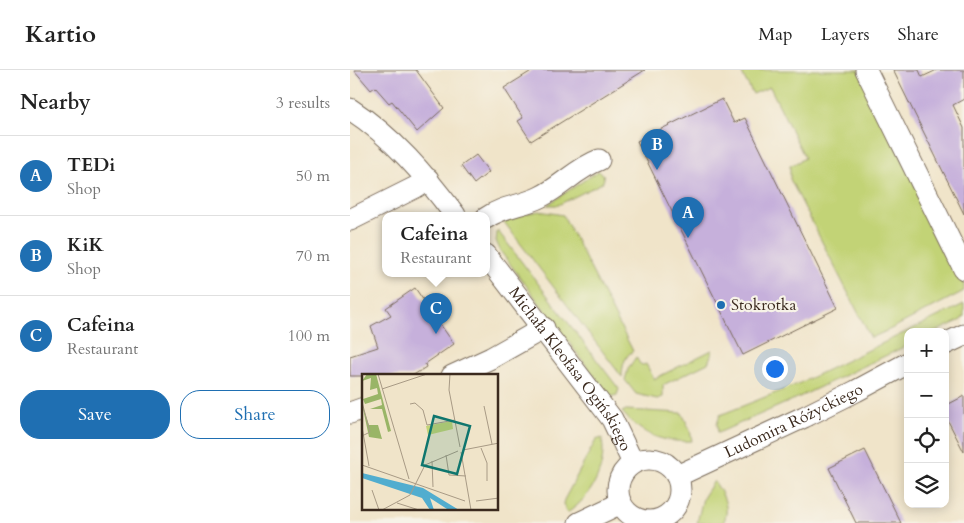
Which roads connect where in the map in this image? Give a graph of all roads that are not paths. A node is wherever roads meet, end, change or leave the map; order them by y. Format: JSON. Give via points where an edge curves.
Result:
{"nodes":[{"id":1,"x":866,"y":70,"type":"edge"},
{"id":2,"x":350,"y":109,"type":"edge"},
{"id":3,"x":599,"y":160,"type":"dead end"},
{"id":4,"x":428,"y":179,"type":"junction"},
{"id":5,"x":454,"y":212,"type":"edge"},
{"id":6,"x":490,"y":216,"type":"edge"},
{"id":7,"x":350,"y":220,"type":"edge"},
{"id":8,"x":490,"y":260,"type":"edge"},
{"id":9,"x":964,"y":269,"type":"edge"},
{"id":10,"x":544,"y":328,"type":"junction"},
{"id":11,"x":964,"y":335,"type":"edge"},
{"id":12,"x":949,"y":342,"type":"edge"},
{"id":13,"x":904,"y":365,"type":"edge"},
{"id":14,"x":456,"y":374,"type":"edge"},
{"id":15,"x":362,"y":409,"type":"edge"},
{"id":16,"x":350,"y":413,"type":"edge"},
{"id":17,"x":633,"y":463,"type":"junction"},
{"id":18,"x":678,"y":476,"type":"junction"},
{"id":19,"x":622,"y":503,"type":"junction"},
{"id":20,"x":660,"y":521,"type":"edge"},
{"id":21,"x":579,"y":523,"type":"edge"}],
"edges":[{"from":1,"to":9,"type":"street"},
{"from":2,"to":4,"type":"street","via":[[392,141]]},
{"from":3,"to":6,"type":"street","via":[[541,197],[509,206]]},
{"from":4,"to":5,"type":"street"},
{"from":4,"to":7,"type":"street"},
{"from":8,"to":10,"type":"street","name":"Michała Kleofasa Ogińskiego"},
{"from":10,"to":14,"type":"street"},
{"from":10,"to":17,"type":"street","name":"Michała Kleofasa Ogińskiego","via":[[612,420]]},
{"from":11,"to":12,"type":"street"},
{"from":13,"to":18,"type":"street","name":"Ludomira Różyckiego","via":[[804,417]]},
{"from":15,"to":16,"type":"street"},
{"from":17,"to":18,"type":"street","via":[[645,458],[658,459]]},
{"from":17,"to":19,"type":"street","via":[[619,481]]},
{"from":18,"to":20,"type":"street","via":[[681,486],[676,506]]},
{"from":19,"to":20,"type":"street","via":[[631,515]]},
{"from":19,"to":21,"type":"street"}]}
